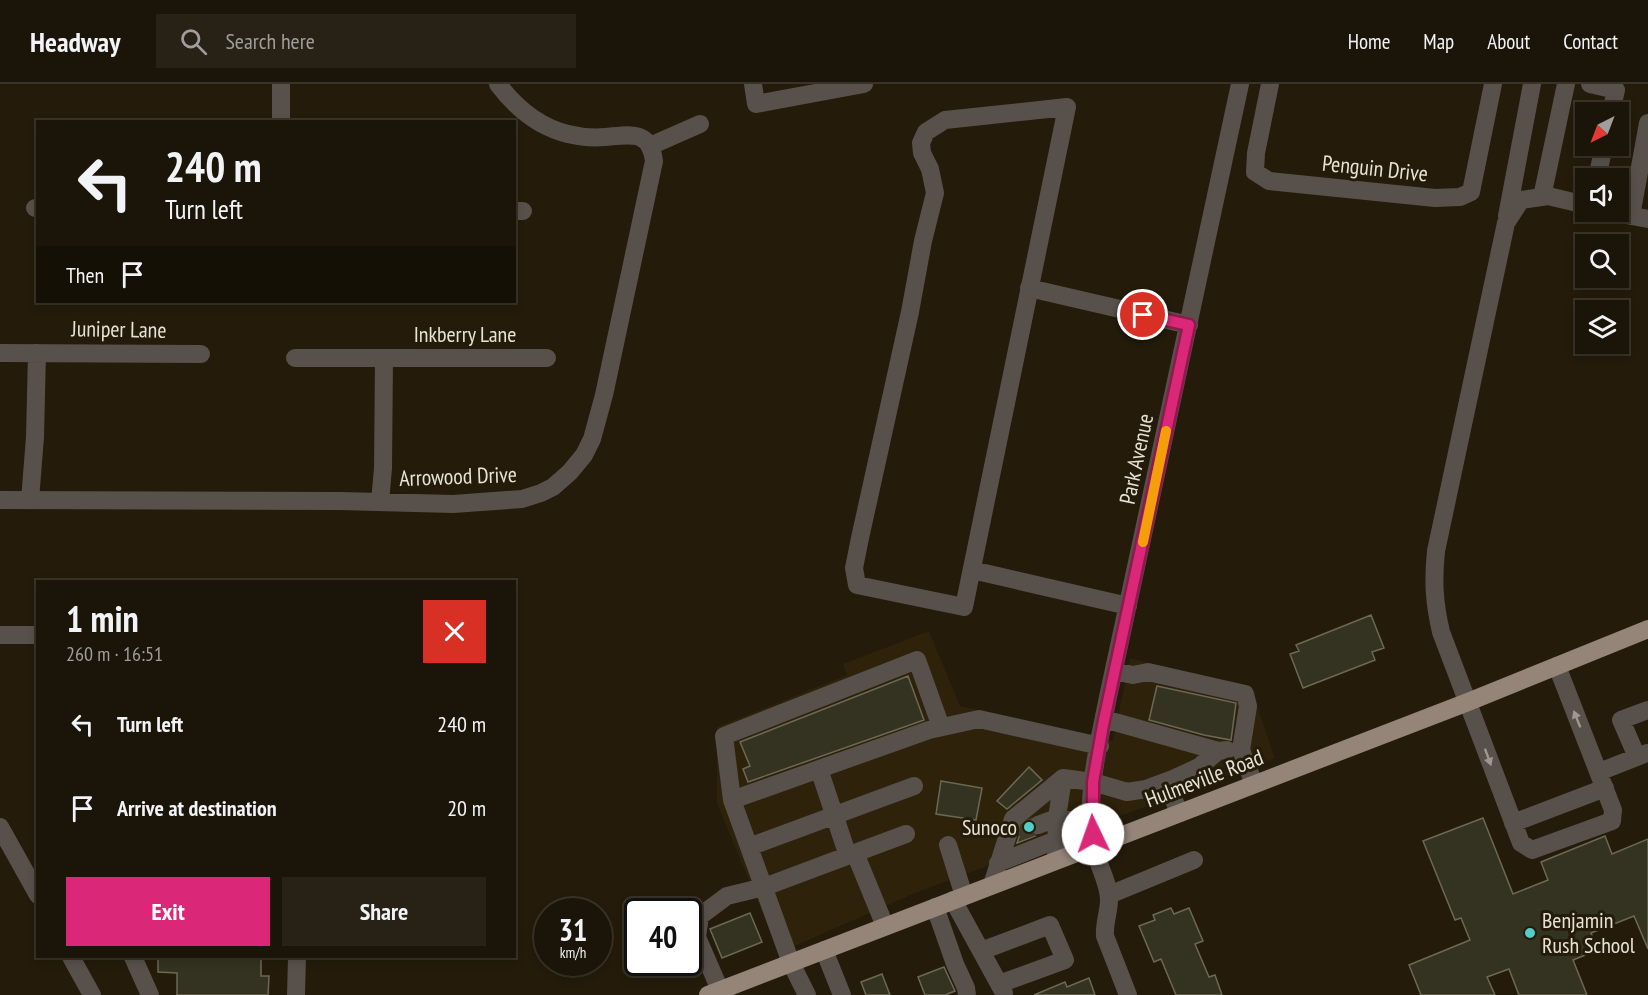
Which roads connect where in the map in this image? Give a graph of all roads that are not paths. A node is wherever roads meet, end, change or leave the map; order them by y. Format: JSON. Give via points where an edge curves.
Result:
{"nodes":[{"id":1,"x":281,"y":84,"type":"edge"},
{"id":2,"x":498,"y":84,"type":"edge"},
{"id":3,"x":753,"y":84,"type":"edge"},
{"id":4,"x":1240,"y":84,"type":"edge"},
{"id":5,"x":1270,"y":84,"type":"edge"},
{"id":6,"x":1493,"y":84,"type":"edge"},
{"id":7,"x":1532,"y":84,"type":"edge"},
{"id":8,"x":1566,"y":84,"type":"edge"},
{"id":9,"x":1590,"y":84,"type":"edge"},
{"id":10,"x":857,"y":85,"type":"edge"},
{"id":11,"x":1613,"y":102,"type":"edge"},
{"id":12,"x":280,"y":120,"type":"edge"},
{"id":13,"x":1648,"y":123,"type":"edge"},
{"id":14,"x":700,"y":124,"type":"dead end"},
{"id":15,"x":650,"y":146,"type":"junction"},
{"id":16,"x":1542,"y":197,"type":"junction"},
{"id":17,"x":1575,"y":203,"type":"edge"},
{"id":18,"x":1639,"y":217,"type":"edge"},
{"id":19,"x":1506,"y":223,"type":"junction"},
{"id":20,"x":1029,"y":288,"type":"junction"},
{"id":21,"x":1189,"y":325,"type":"junction"},
{"id":22,"x":0,"y":353,"type":"edge"},
{"id":23,"x":37,"y":353,"type":"junction"},
{"id":24,"x":201,"y":354,"type":"dead end"},
{"id":25,"x":295,"y":358,"type":"dead end"},
{"id":26,"x":384,"y":358,"type":"junction"},
{"id":27,"x":547,"y":358,"type":"dead end"},
{"id":28,"x":0,"y":500,"type":"edge"},
{"id":29,"x":30,"y":500,"type":"junction"},
{"id":30,"x":380,"y":502,"type":"junction"},
{"id":31,"x":972,"y":570,"type":"junction"},
{"id":32,"x":1128,"y":606,"type":"junction"},
{"id":33,"x":1648,"y":629,"type":"edge"},
{"id":34,"x":0,"y":635,"type":"edge"},
{"id":35,"x":36,"y":635,"type":"edge"},
{"id":36,"x":1557,"y":666,"type":"junction"},
{"id":37,"x":1114,"y":671,"type":"junction"},
{"id":38,"x":1468,"y":702,"type":"junction"},
{"id":39,"x":1648,"y":710,"type":"edge"},
{"id":40,"x":1104,"y":719,"type":"junction"},
{"id":41,"x":941,"y":727,"type":"junction"},
{"id":42,"x":1100,"y":746,"type":"junction"},
{"id":43,"x":1241,"y":750,"type":"junction"},
{"id":44,"x":1218,"y":751,"type":"junction"},
{"id":45,"x":1642,"y":755,"type":"edge"},
{"id":46,"x":819,"y":769,"type":"junction"},
{"id":47,"x":1063,"y":778,"type":"junction"},
{"id":48,"x":1602,"y":780,"type":"junction"},
{"id":49,"x":1093,"y":782,"type":"junction"},
{"id":50,"x":1167,"y":782,"type":"junction"},
{"id":51,"x":1254,"y":784,"type":"junction"},
{"id":52,"x":914,"y":786,"type":"dead end"},
{"id":53,"x":732,"y":800,"type":"junction"},
{"id":54,"x":1179,"y":813,"type":"junction"},
{"id":55,"x":835,"y":815,"type":"junction"},
{"id":56,"x":1057,"y":818,"type":"junction"},
{"id":57,"x":1092,"y":822,"type":"junction"},
{"id":58,"x":1513,"y":823,"type":"junction"},
{"id":59,"x":1038,"y":825,"type":"tunnel mouth"},
{"id":60,"x":0,"y":826,"type":"edge"},
{"id":61,"x":906,"y":834,"type":"dead end"},
{"id":62,"x":1056,"y":840,"type":"junction"},
{"id":63,"x":948,"y":845,"type":"dead end"},
{"id":64,"x":1094,"y":846,"type":"junction"},
{"id":65,"x":749,"y":847,"type":"junction"},
{"id":66,"x":852,"y":854,"type":"junction"},
{"id":67,"x":1056,"y":860,"type":"junction"},
{"id":68,"x":1194,"y":860,"type":"dead end"},
{"id":69,"x":998,"y":864,"type":"junction"},
{"id":70,"x":992,"y":885,"type":"junction"},
{"id":71,"x":764,"y":887,"type":"junction"},
{"id":72,"x":36,"y":891,"type":"edge"},
{"id":73,"x":1108,"y":895,"type":"junction"},
{"id":74,"x":959,"y":898,"type":"junction"},
{"id":75,"x":935,"y":908,"type":"junction"},
{"id":76,"x":885,"y":927,"type":"junction"},
{"id":77,"x":824,"y":950,"type":"junction"},
{"id":78,"x":981,"y":951,"type":"junction"},
{"id":79,"x":72,"y":958,"type":"edge"},
{"id":80,"x":133,"y":958,"type":"edge"},
{"id":81,"x":297,"y":958,"type":"edge"},
{"id":82,"x":792,"y":963,"type":"junction"},
{"id":83,"x":1002,"y":990,"type":"edge"},
{"id":84,"x":714,"y":993,"type":"edge"},
{"id":85,"x":92,"y":995,"type":"edge"},
{"id":86,"x":150,"y":995,"type":"edge"},
{"id":87,"x":296,"y":995,"type":"edge"},
{"id":88,"x":807,"y":995,"type":"edge"},
{"id":89,"x":842,"y":995,"type":"edge"},
{"id":90,"x":967,"y":995,"type":"edge"},
{"id":91,"x":1128,"y":995,"type":"edge"}],
"edges":[{"from":1,"to":12,"type":"street"},
{"from":2,"to":15,"type":"street","via":[[520,109],[557,131],[588,137],[630,134]]},
{"from":3,"to":10,"type":"street","via":[[756,104]]},
{"from":4,"to":21,"type":"street","name":"Park Avenue"},
{"from":5,"to":6,"type":"street","name":"Penguin Drive","via":[[1256,153],[1256,172],[1262,177],[1269,181],[1435,198],[1470,192]]},
{"from":7,"to":19,"type":"street"},
{"from":8,"to":16,"type":"street"},
{"from":9,"to":11,"type":"street","via":[[1616,90]]},
{"from":13,"to":18,"type":"street"},
{"from":14,"to":15,"type":"street"},
{"from":15,"to":30,"type":"street","name":"Arrowood Drive","via":[[654,161],[651,178],[604,395],[584,455],[553,487],[522,499],[453,504]]},
{"from":16,"to":17,"type":"street"},
{"from":16,"to":19,"type":"street","via":[[1521,200]]},
{"from":19,"to":38,"type":"street","via":[[1436,551],[1434,576],[1434,603],[1441,632]]},
{"from":20,"to":21,"type":"street"},
{"from":20,"to":31,"type":"street"},
{"from":20,"to":31,"type":"street","via":[[1067,108],[945,120],[926,132],[921,143],[935,193],[854,568],[857,585],[964,607]]},
{"from":21,"to":32,"type":"street","name":"Park Avenue"},
{"from":22,"to":23,"type":"street","name":"Juniper Lane"},
{"from":23,"to":24,"type":"street","name":"Juniper Lane"},
{"from":23,"to":29,"type":"street"},
{"from":25,"to":26,"type":"street","name":"Inkberry Lane"},
{"from":26,"to":27,"type":"street","name":"Inkberry Lane"},
{"from":26,"to":30,"type":"street","name":"Inkberry Lane"},
{"from":28,"to":29,"type":"street","name":"Arrowood Drive"},
{"from":29,"to":30,"type":"street","name":"Arrowood Drive"},
{"from":31,"to":32,"type":"street"},
{"from":32,"to":37,"type":"street","name":"Park Avenue"},
{"from":33,"to":36,"type":"main road","name":"Hulmeville Road"},
{"from":34,"to":35,"type":"street"},
{"from":36,"to":38,"type":"main road","name":"Hulmeville Road"},
{"from":48,"to":36,"type":"street","one_way":true},
{"from":37,"to":40,"type":"street","name":"Park Avenue"},
{"from":37,"to":43,"type":"street","via":[[1133,675],[1148,672],[1245,694],[1248,706]]},
{"from":38,"to":51,"type":"main road","name":"Hulmeville Road"},
{"from":38,"to":58,"type":"street","one_way":true},
{"from":39,"to":45,"type":"street","via":[[1621,720]]},
{"from":40,"to":42,"type":"street","name":"Park Avenue"},
{"from":40,"to":44,"type":"street"},
{"from":41,"to":42,"type":"street","via":[[979,719]]},
{"from":41,"to":46,"type":"street"},
{"from":41,"to":53,"type":"street","via":[[917,660],[724,736]]},
{"from":42,"to":49,"type":"street","name":"Park Avenue"},
{"from":43,"to":44,"type":"street"},
{"from":43,"to":51,"type":"street"},
{"from":44,"to":50,"type":"street","via":[[1199,767]]},
{"from":45,"to":48,"type":"street"},
{"from":46,"to":53,"type":"street"},
{"from":46,"to":55,"type":"street"},
{"from":47,"to":49,"type":"street"},
{"from":47,"to":56,"type":"street"},
{"from":47,"to":69,"type":"street","via":[[1013,819],[1013,834]]},
{"from":48,"to":58,"type":"street"},
{"from":48,"to":58,"type":"street","via":[[1613,810],[1612,821],[1532,850],[1521,843]]},
{"from":49,"to":50,"type":"street","via":[[1127,792]]},
{"from":49,"to":57,"type":"street","name":"Park Avenue"},
{"from":50,"to":54,"type":"street"},
{"from":51,"to":54,"type":"main road","name":"Hulmeville Road"},
{"from":52,"to":55,"type":"street"},
{"from":53,"to":65,"type":"street"},
{"from":54,"to":64,"type":"main road","name":"Hulmeville Road"},
{"from":55,"to":65,"type":"street"},
{"from":55,"to":66,"type":"street"},
{"from":56,"to":57,"type":"street"},
{"from":56,"to":59,"type":"street"},
{"from":56,"to":62,"type":"street"},
{"from":57,"to":64,"type":"street","name":"Park Avenue"},
{"from":60,"to":72,"type":"street"},
{"from":61,"to":66,"type":"street"},
{"from":62,"to":67,"type":"street"},
{"from":62,"to":69,"type":"street"},
{"from":63,"to":74,"type":"street"},
{"from":64,"to":67,"type":"main road","name":"Hulmeville Road"},
{"from":64,"to":73,"type":"street","name":"Park Avenue"},
{"from":65,"to":71,"type":"street"},
{"from":66,"to":71,"type":"street"},
{"from":66,"to":76,"type":"street"},
{"from":67,"to":70,"type":"main road","name":"Hulmeville Road"},
{"from":68,"to":73,"type":"street"},
{"from":69,"to":70,"type":"street"},
{"from":70,"to":74,"type":"main road","name":"Hulmeville Road"},
{"from":71,"to":82,"type":"street"},
{"from":71,"to":84,"type":"street","via":[[727,896],[700,916],[697,937]]},
{"from":73,"to":91,"type":"street","via":[[1105,936]]},
{"from":74,"to":75,"type":"main road","name":"Hulmeville Road"},
{"from":74,"to":78,"type":"street"},
{"from":75,"to":76,"type":"main road","name":"Hulmeville Road"},
{"from":75,"to":90,"type":"street"},
{"from":76,"to":77,"type":"main road","name":"Hulmeville Road"},
{"from":77,"to":82,"type":"main road","name":"Hulmeville Road"},
{"from":77,"to":89,"type":"street"},
{"from":78,"to":83,"type":"street"},
{"from":78,"to":83,"type":"street","via":[[1050,925],[1065,960]]},
{"from":79,"to":85,"type":"street"},
{"from":80,"to":86,"type":"street"},
{"from":81,"to":87,"type":"street"},
{"from":82,"to":84,"type":"main road","name":"Hulmeville Road"},
{"from":82,"to":88,"type":"street"}]}
